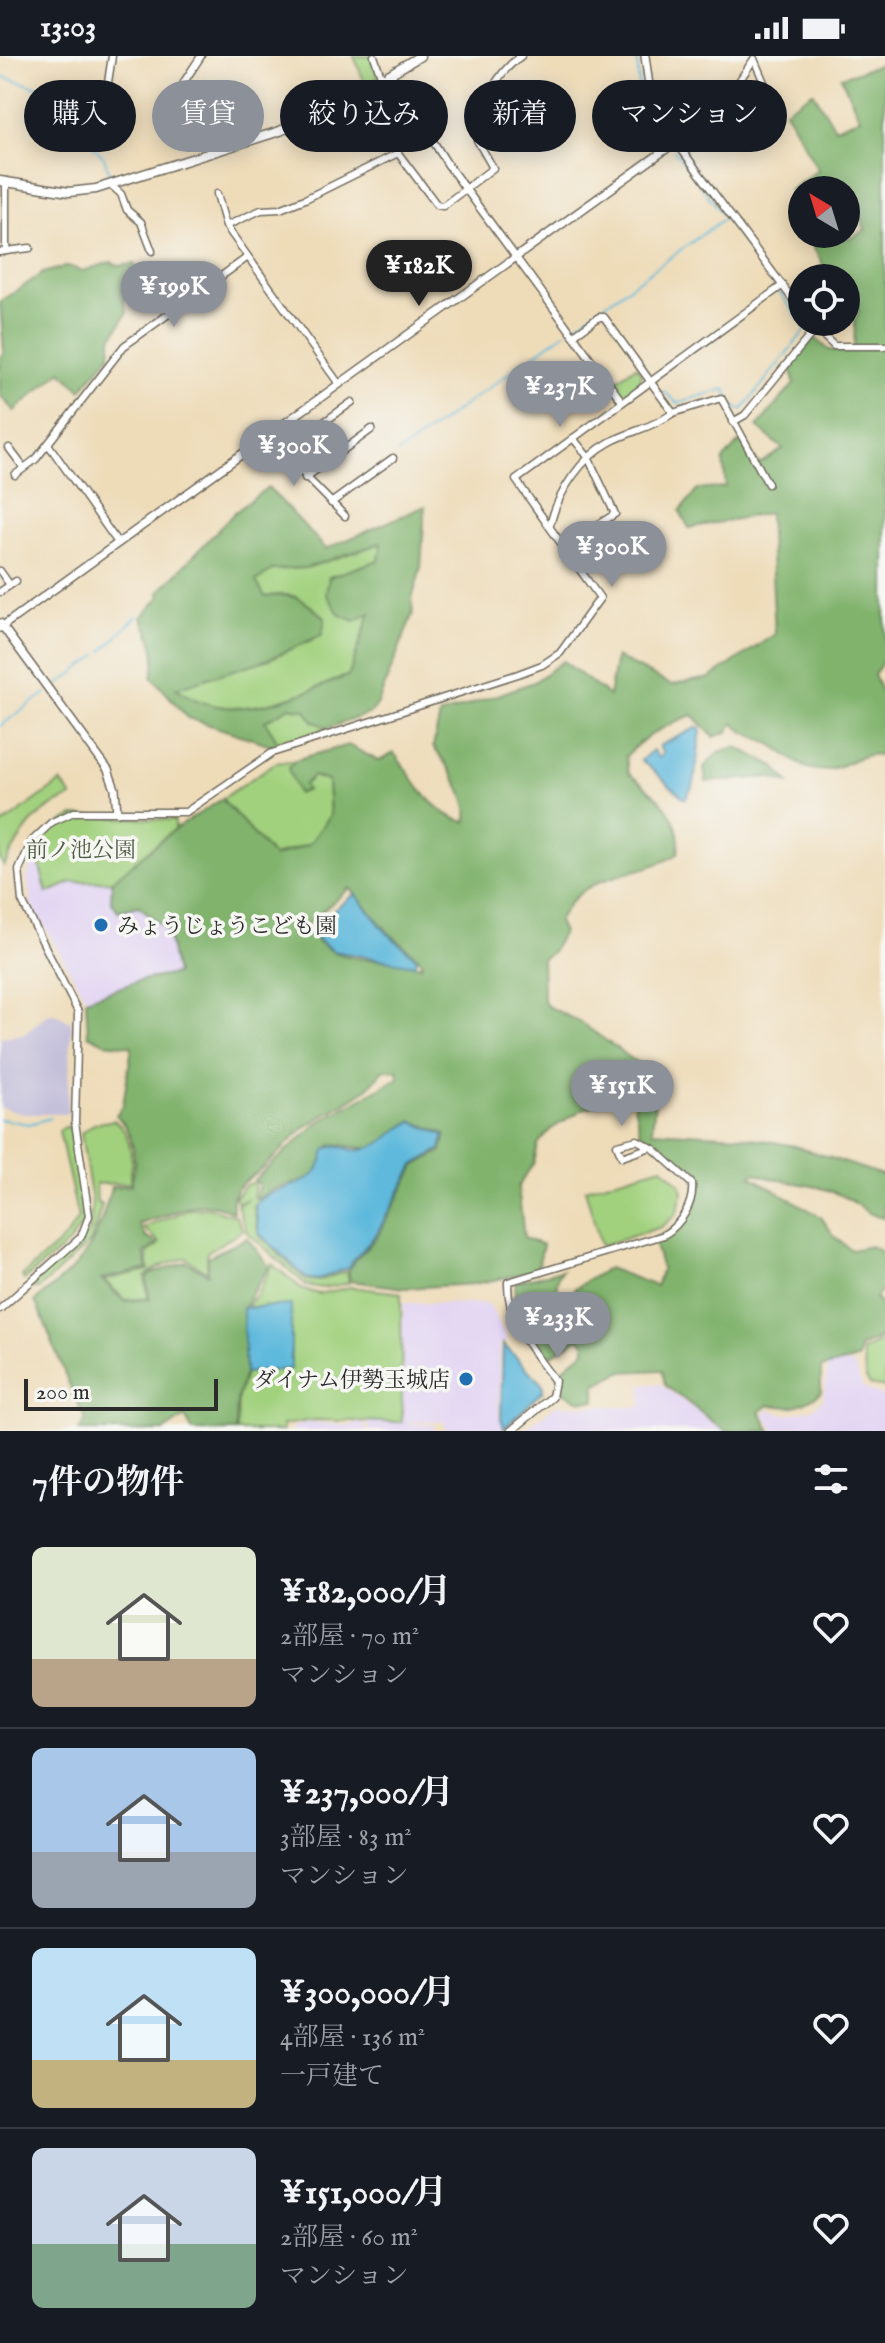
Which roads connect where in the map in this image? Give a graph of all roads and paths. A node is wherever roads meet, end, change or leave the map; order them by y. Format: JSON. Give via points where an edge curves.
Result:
{"nodes":[{"id":1,"x":112,"y":56,"type":"edge"},
{"id":2,"x":201,"y":56,"type":"edge"},
{"id":3,"x":374,"y":56,"type":"edge"},
{"id":4,"x":420,"y":56,"type":"edge"},
{"id":5,"x":521,"y":56,"type":"edge"},
{"id":6,"x":645,"y":56,"type":"edge"},
{"id":7,"x":753,"y":58,"type":"edge"},
{"id":8,"x":387,"y":76,"type":"junction"},
{"id":9,"x":108,"y":80,"type":"edge"},
{"id":10,"x":648,"y":80,"type":"edge"},
{"id":11,"x":739,"y":80,"type":"edge"},
{"id":12,"x":763,"y":80,"type":"edge"},
{"id":13,"x":662,"y":152,"type":"edge"},
{"id":14,"x":683,"y":152,"type":"edge"},
{"id":15,"x":211,"y":154,"type":"junction"},
{"id":16,"x":3,"y":181,"type":"edge"},
{"id":17,"x":111,"y":185,"type":"junction"},
{"id":18,"x":467,"y":187,"type":"junction"},
{"id":19,"x":217,"y":194,"type":"dead end"},
{"id":20,"x":226,"y":226,"type":"junction"},
{"id":21,"x":30,"y":248,"type":"dead end"},
{"id":22,"x":3,"y":251,"type":"edge"},
{"id":23,"x":152,"y":251,"type":"dead end"},
{"id":24,"x":248,"y":257,"type":"junction"},
{"id":25,"x":517,"y":257,"type":"junction"},
{"id":26,"x":783,"y":285,"type":"junction"},
{"id":27,"x":788,"y":292,"type":"edge"},
{"id":28,"x":574,"y":335,"type":"junction"},
{"id":29,"x":809,"y":336,"type":"edge"},
{"id":30,"x":824,"y":336,"type":"edge"},
{"id":31,"x":885,"y":346,"type":"edge"},
{"id":32,"x":648,"y":383,"type":"junction"},
{"id":33,"x":339,"y":384,"type":"junction"},
{"id":34,"x":621,"y":400,"type":"junction"},
{"id":35,"x":352,"y":402,"type":"dead end"},
{"id":36,"x":673,"y":413,"type":"junction"},
{"id":37,"x":733,"y":422,"type":"junction"},
{"id":38,"x":372,"y":429,"type":"dead end"},
{"id":39,"x":267,"y":437,"type":"junction"},
{"id":40,"x":573,"y":438,"type":"junction"},
{"id":41,"x":48,"y":444,"type":"junction"},
{"id":42,"x":9,"y":448,"type":"dead end"},
{"id":43,"x":281,"y":453,"type":"junction"},
{"id":44,"x":588,"y":457,"type":"junction"},
{"id":45,"x":393,"y":458,"type":"dead end"},
{"id":46,"x":24,"y":468,"type":"junction"},
{"id":47,"x":15,"y":475,"type":"dead end"},
{"id":48,"x":305,"y":478,"type":"junction"},
{"id":49,"x":768,"y":484,"type":"dead end"},
{"id":50,"x":331,"y":503,"type":"junction"},
{"id":51,"x":345,"y":516,"type":"dead end"},
{"id":52,"x":550,"y":525,"type":"junction"},
{"id":53,"x":118,"y":543,"type":"junction"},
{"id":54,"x":563,"y":546,"type":"junction"},
{"id":55,"x":0,"y":571,"type":"edge"},
{"id":56,"x":0,"y":592,"type":"edge"},
{"id":57,"x":1,"y":625,"type":"edge"},
{"id":58,"x":117,"y":812,"type":"junction"},
{"id":59,"x":648,"y":1148,"type":"dead end"},
{"id":60,"x":0,"y":1309,"type":"edge"},
{"id":61,"x":552,"y":1397,"type":"joint"},
{"id":62,"x":511,"y":1431,"type":"edge"}],
"edges":[{"from":1,"to":9,"type":"street"},
{"from":2,"to":15,"type":"street","via":[[184,82]]},
{"from":3,"to":8,"type":"street"},
{"from":4,"to":8,"type":"main road"},
{"from":5,"to":18,"type":"street","via":[[503,69],[486,102],[477,140],[493,168]]},
{"from":6,"to":10,"type":"street"},
{"from":7,"to":11,"type":"street"},
{"from":7,"to":12,"type":"street"},
{"from":8,"to":15,"type":"main road","via":[[306,120]]},
{"from":8,"to":18,"type":"street"},
{"from":13,"to":25,"type":"street"},
{"from":14,"to":26,"type":"street"},
{"from":15,"to":17,"type":"main road"},
{"from":16,"to":17,"type":"main road","via":[[69,192]]},
{"from":16,"to":22,"type":"street"},
{"from":17,"to":23,"type":"street","via":[[141,222]]},
{"from":18,"to":20,"type":"street","via":[[440,206],[398,153],[305,199]]},
{"from":18,"to":25,"type":"street"},
{"from":19,"to":20,"type":"street"},
{"from":20,"to":24,"type":"street"},
{"from":21,"to":22,"type":"street"},
{"from":24,"to":33,"type":"street"},
{"from":24,"to":41,"type":"street","via":[[124,346]]},
{"from":25,"to":28,"type":"street"},
{"from":25,"to":33,"type":"street"},
{"from":26,"to":27,"type":"street"},
{"from":26,"to":32,"type":"street"},
{"from":28,"to":32,"type":"street","via":[[603,316]]},
{"from":28,"to":34,"type":"street"},
{"from":29,"to":37,"type":"street","via":[[745,415]]},
{"from":30,"to":31,"type":"street","via":[[839,348]]},
{"from":32,"to":34,"type":"street"},
{"from":32,"to":36,"type":"street"},
{"from":33,"to":39,"type":"street"},
{"from":34,"to":40,"type":"street"},
{"from":35,"to":43,"type":"street"},
{"from":36,"to":37,"type":"street","via":[[721,398]]},
{"from":36,"to":44,"type":"street"},
{"from":37,"to":49,"type":"street"},
{"from":38,"to":48,"type":"street"},
{"from":39,"to":43,"type":"street"},
{"from":39,"to":53,"type":"street"},
{"from":40,"to":44,"type":"street"},
{"from":40,"to":52,"type":"street","via":[[516,480]]},
{"from":41,"to":46,"type":"street"},
{"from":41,"to":53,"type":"street"},
{"from":42,"to":46,"type":"street"},
{"from":43,"to":48,"type":"street"},
{"from":44,"to":52,"type":"street","via":[[557,498]]},
{"from":44,"to":54,"type":"street","via":[[615,514]]},
{"from":45,"to":50,"type":"street"},
{"from":46,"to":47,"type":"street"},
{"from":48,"to":50,"type":"street"},
{"from":50,"to":51,"type":"street"},
{"from":52,"to":54,"type":"street"},
{"from":53,"to":57,"type":"street"},
{"from":54,"to":58,"type":"street","via":[[600,603],[548,662],[272,753],[186,812]]},
{"from":55,"to":56,"type":"street","via":[[13,583]]},
{"from":57,"to":58,"type":"street","via":[[108,770]]},
{"from":58,"to":60,"type":"street","via":[[82,811],[60,817],[32,841],[19,870],[24,907],[78,1012],[75,1122],[89,1216],[81,1237]]},
{"from":59,"to":61,"type":"street","via":[[693,1185],[678,1225],[664,1235],[508,1282],[510,1310],[531,1352],[555,1381]]},
{"from":61,"to":62,"type":"street"}]}
